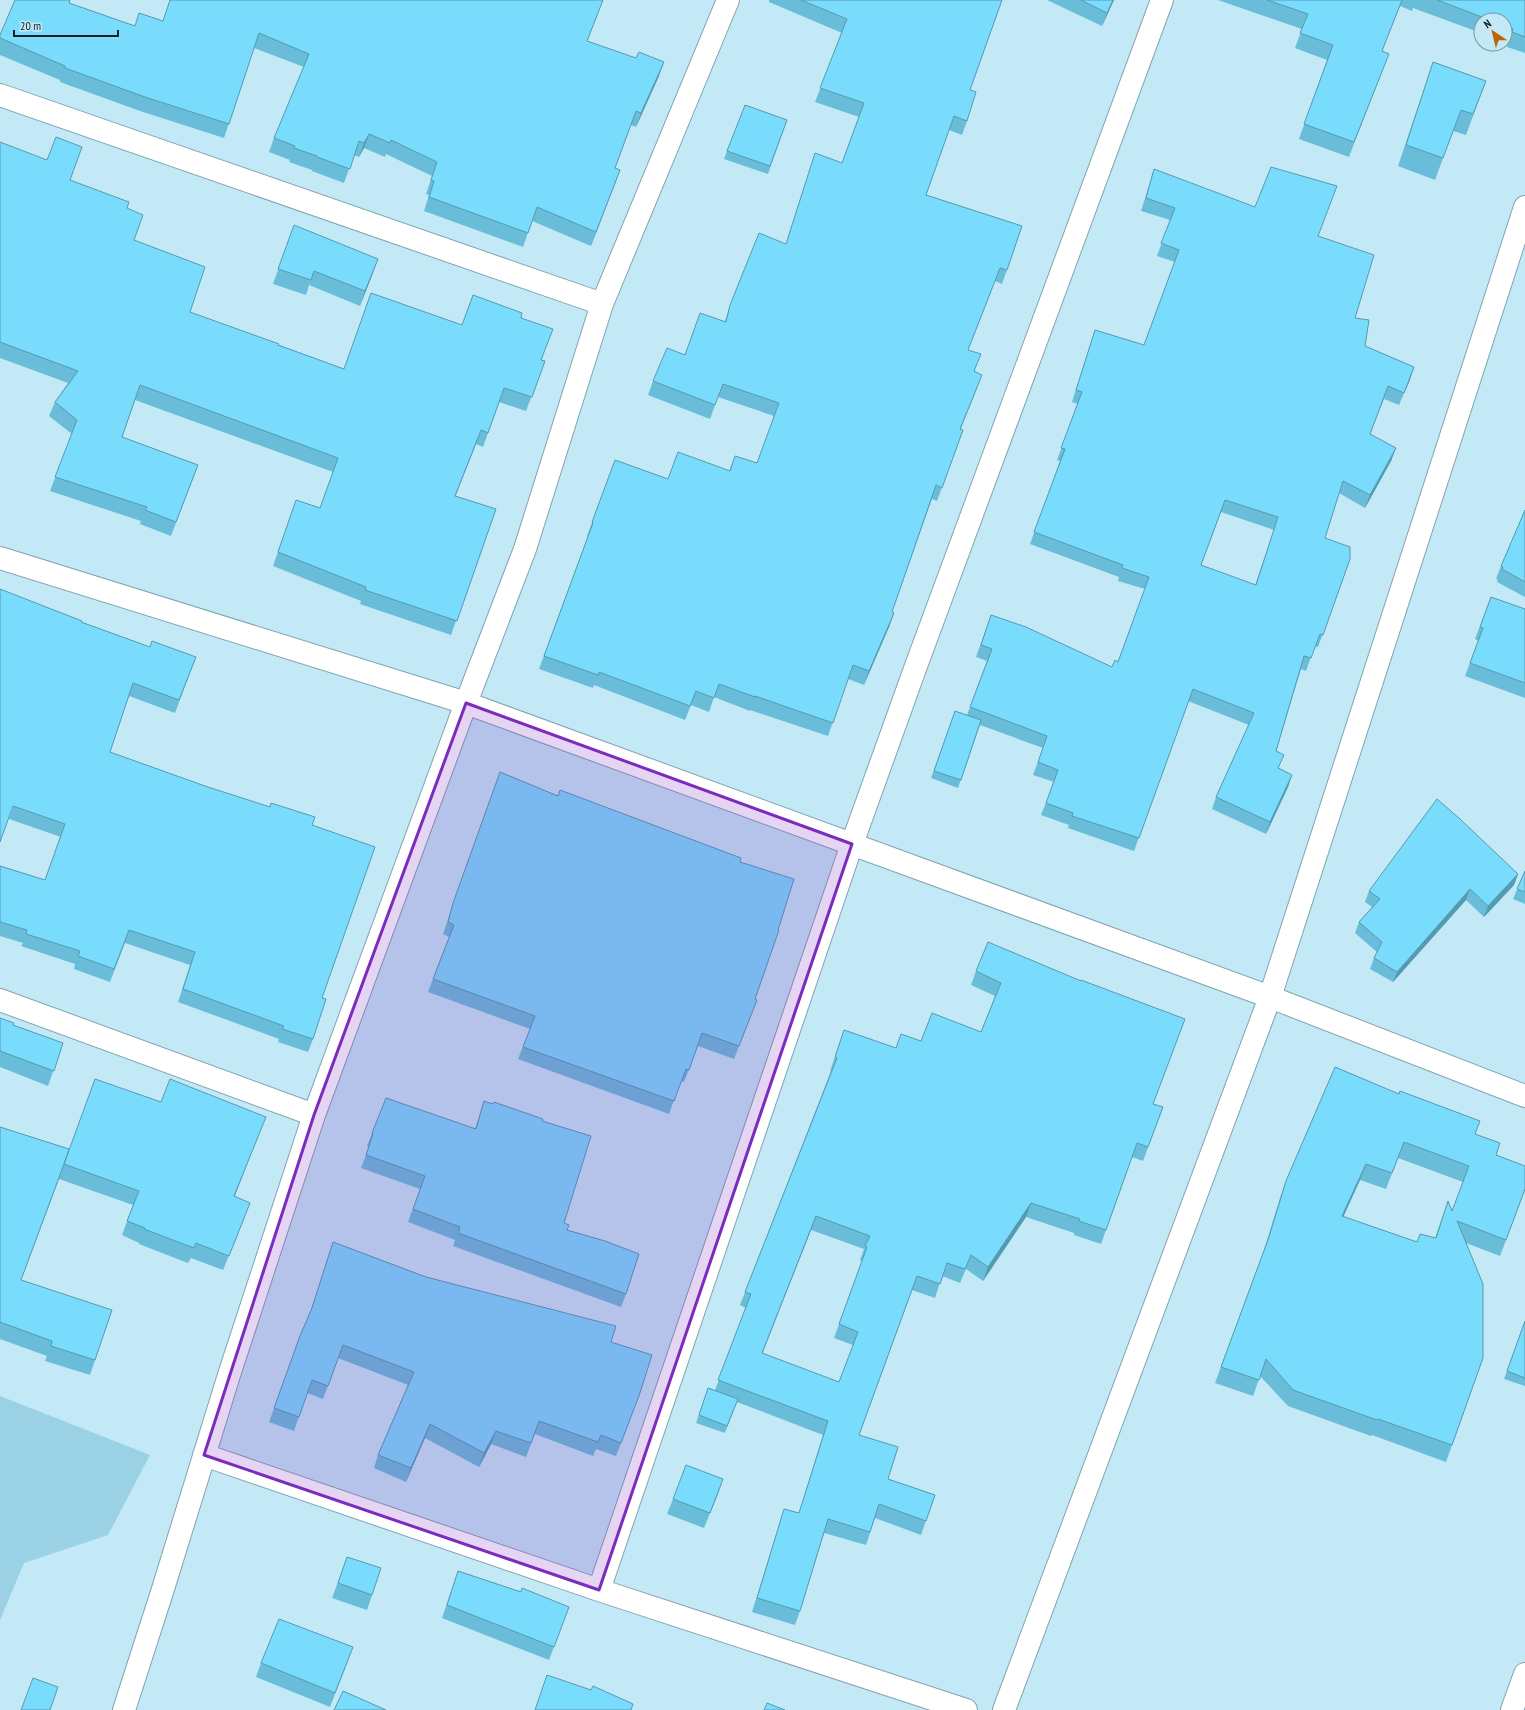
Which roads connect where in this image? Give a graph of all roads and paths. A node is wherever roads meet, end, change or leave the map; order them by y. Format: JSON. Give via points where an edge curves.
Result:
{"nodes":[{"id":1,"x":728,"y":0,"type":"edge"},
{"id":2,"x":1162,"y":0,"type":"edge"},
{"id":3,"x":0,"y":95,"type":"edge"},
{"id":4,"x":1525,"y":207,"type":"edge"},
{"id":5,"x":602,"y":304,"type":"junction"},
{"id":6,"x":0,"y":558,"type":"edge"},
{"id":7,"x":466,"y":703,"type":"junction"},
{"id":8,"x":852,"y":844,"type":"junction"},
{"id":9,"x":1270,"y":997,"type":"junction"},
{"id":10,"x":0,"y":1000,"type":"edge"},
{"id":11,"x":1525,"y":1096,"type":"edge"},
{"id":12,"x":314,"y":1115,"type":"junction"},
{"id":13,"x":204,"y":1455,"type":"junction"},
{"id":14,"x":599,"y":1590,"type":"junction"},
{"id":15,"x":1525,"y":1674,"type":"edge"},
{"id":16,"x":124,"y":1710,"type":"edge"},
{"id":17,"x":966,"y":1710,"type":"edge"},
{"id":18,"x":1004,"y":1710,"type":"edge"},
{"id":19,"x":1512,"y":1710,"type":"edge"}],
"edges":[{"from":1,"to":5,"type":"street"},
{"from":2,"to":8,"type":"street"},
{"from":3,"to":5,"type":"street"},
{"from":4,"to":9,"type":"street"},
{"from":5,"to":7,"type":"street","via":[[525,549]]},
{"from":6,"to":7,"type":"street"},
{"from":7,"to":8,"type":"street"},
{"from":7,"to":12,"type":"street"},
{"from":8,"to":9,"type":"street"},
{"from":8,"to":14,"type":"street"},
{"from":9,"to":11,"type":"street"},
{"from":9,"to":18,"type":"street"},
{"from":10,"to":12,"type":"street"},
{"from":12,"to":13,"type":"street"},
{"from":13,"to":14,"type":"street"},
{"from":13,"to":16,"type":"street"},
{"from":14,"to":17,"type":"street"},
{"from":15,"to":19,"type":"street"}]}
